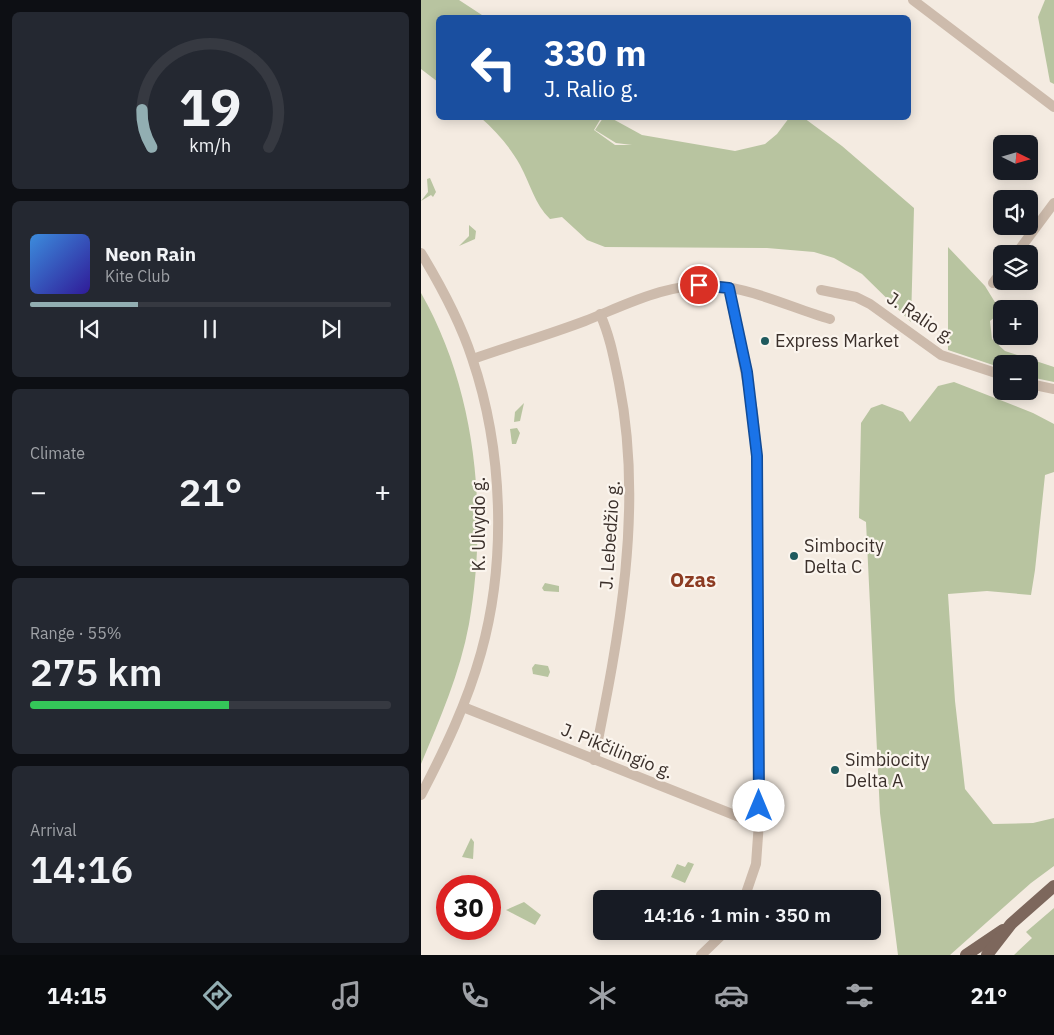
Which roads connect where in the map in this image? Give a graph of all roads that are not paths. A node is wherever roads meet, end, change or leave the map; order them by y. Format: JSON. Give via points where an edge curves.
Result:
{"nodes":[{"id":1,"x":913,"y":0,"type":"edge"},
{"id":2,"x":1054,"y":107,"type":"edge"},
{"id":3,"x":1054,"y":204,"type":"edge"},
{"id":4,"x":1023,"y":245,"type":"edge"},
{"id":5,"x":421,"y":253,"type":"edge"},
{"id":6,"x":729,"y":288,"type":"junction"},
{"id":7,"x":821,"y":290,"type":"dead end"},
{"id":8,"x":600,"y":314,"type":"junction"},
{"id":9,"x":830,"y":319,"type":"dead end"},
{"id":10,"x":473,"y":359,"type":"junction"},
{"id":11,"x":993,"y":372,"type":"edge"},
{"id":12,"x":1038,"y":386,"type":"edge"},
{"id":13,"x":1054,"y":389,"type":"edge"},
{"id":14,"x":463,"y":707,"type":"junction"},
{"id":15,"x":594,"y":760,"type":"junction"},
{"id":16,"x":421,"y":795,"type":"edge"},
{"id":17,"x":759,"y":822,"type":"junction"},
{"id":18,"x":1054,"y":886,"type":"edge"},
{"id":19,"x":748,"y":890,"type":"edge"},
{"id":20,"x":1011,"y":924,"type":"junction"},
{"id":21,"x":717,"y":940,"type":"edge"},
{"id":22,"x":701,"y":955,"type":"edge"},
{"id":23,"x":966,"y":955,"type":"edge"},
{"id":24,"x":987,"y":955,"type":"edge"}],
"edges":[{"from":1,"to":2,"type":"street"},
{"from":3,"to":4,"type":"street"},
{"from":5,"to":10,"type":"street","name":"K. Ulvydo g.","via":[[439,283]]},
{"from":6,"to":8,"type":"street","via":[[699,285],[672,288]]},
{"from":6,"to":9,"type":"street"},
{"from":6,"to":17,"type":"street","via":[[747,372],[757,456]]},
{"from":7,"to":11,"type":"street","name":"J. Ralio g.","via":[[856,296],[941,355]]},
{"from":8,"to":10,"type":"street"},
{"from":8,"to":15,"type":"street","name":"J. Lebedžio g.","via":[[612,348],[624,406],[631,480],[624,583]]},
{"from":10,"to":14,"type":"street","name":"K. Ulvydo g.","via":[[495,471],[498,546],[491,611]]},
{"from":12,"to":13,"type":"street"},
{"from":14,"to":15,"type":"street","name":"J. Pikčilingio g."},
{"from":14,"to":16,"type":"street","name":"K. Ulvydo g."},
{"from":15,"to":17,"type":"street","name":"J. Pikčilingio g."},
{"from":17,"to":19,"type":"street","via":[[756,864]]},
{"from":18,"to":20,"type":"main road"},
{"from":20,"to":23,"type":"main road"},
{"from":20,"to":24,"type":"main road"},
{"from":21,"to":22,"type":"street"}]}
